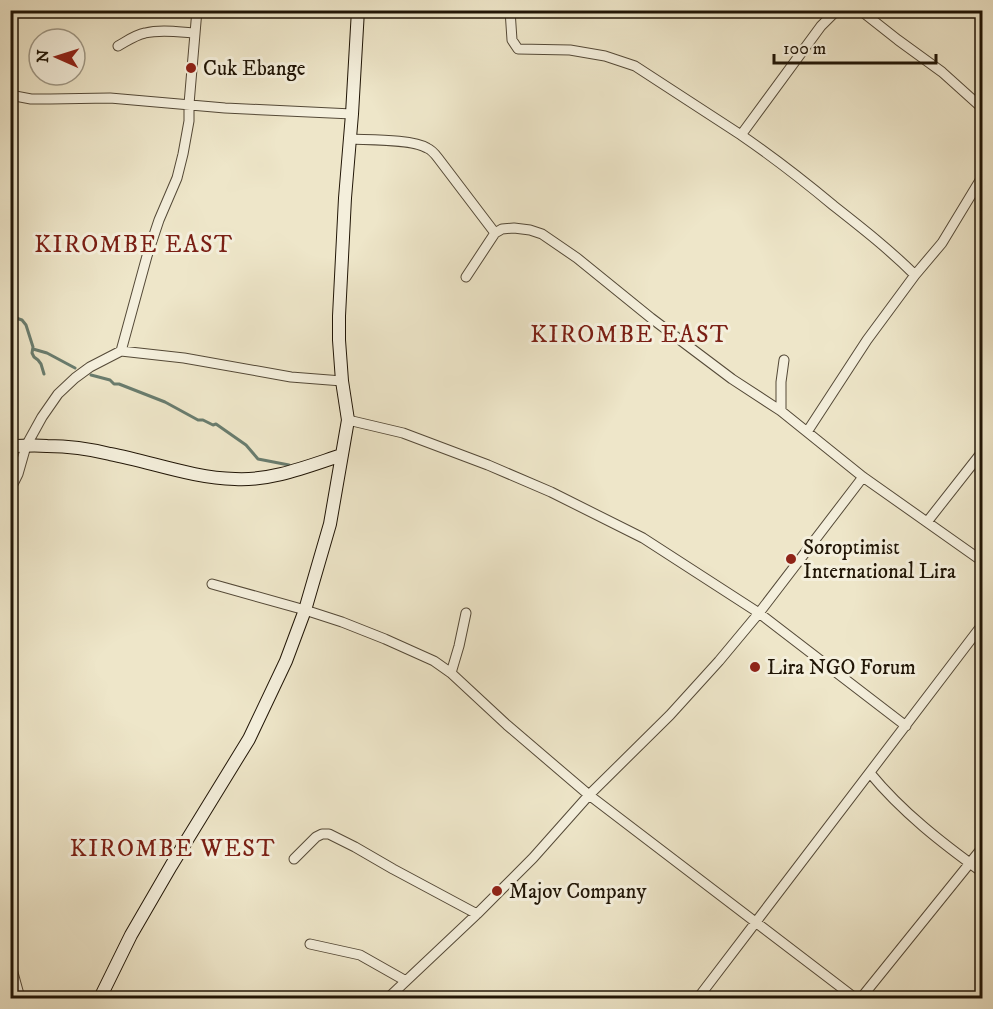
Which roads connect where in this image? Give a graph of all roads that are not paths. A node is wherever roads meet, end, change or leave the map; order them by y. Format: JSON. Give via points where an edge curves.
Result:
{"nodes":[{"id":1,"x":197,"y":10,"type":"edge"},
{"id":2,"x":358,"y":10,"type":"edge"},
{"id":3,"x":510,"y":10,"type":"edge"},
{"id":4,"x":837,"y":10,"type":"edge"},
{"id":5,"x":860,"y":10,"type":"edge"},
{"id":6,"x":195,"y":33,"type":"junction"},
{"id":7,"x":118,"y":46,"type":"dead end"},
{"id":8,"x":10,"y":96,"type":"edge"},
{"id":9,"x":189,"y":104,"type":"junction"},
{"id":10,"x":982,"y":108,"type":"edge"},
{"id":11,"x":352,"y":114,"type":"junction"},
{"id":12,"x":741,"y":135,"type":"junction"},
{"id":13,"x":350,"y":140,"type":"junction"},
{"id":14,"x":982,"y":177,"type":"edge"},
{"id":15,"x":495,"y":233,"type":"junction"},
{"id":16,"x":915,"y":275,"type":"junction"},
{"id":17,"x":466,"y":277,"type":"dead end"},
{"id":18,"x":121,"y":351,"type":"junction"},
{"id":19,"x":784,"y":360,"type":"dead end"},
{"id":20,"x":342,"y":381,"type":"junction"},
{"id":21,"x":781,"y":411,"type":"junction"},
{"id":22,"x":348,"y":420,"type":"junction"},
{"id":23,"x":807,"y":432,"type":"junction"},
{"id":24,"x":10,"y":446,"type":"edge"},
{"id":25,"x":26,"y":446,"type":"junction"},
{"id":26,"x":982,"y":452,"type":"edge"},
{"id":27,"x":342,"y":455,"type":"junction"},
{"id":28,"x":863,"y":477,"type":"junction"},
{"id":29,"x":10,"y":490,"type":"edge"},
{"id":30,"x":927,"y":522,"type":"junction"},
{"id":31,"x":982,"y":561,"type":"edge"},
{"id":32,"x":212,"y":584,"type":"dead end"},
{"id":33,"x":305,"y":610,"type":"junction"},
{"id":34,"x":466,"y":613,"type":"dead end"},
{"id":35,"x":759,"y":613,"type":"junction"},
{"id":36,"x":982,"y":625,"type":"edge"},
{"id":37,"x":451,"y":673,"type":"junction"},
{"id":38,"x":906,"y":726,"type":"junction"},
{"id":39,"x":870,"y":773,"type":"junction"},
{"id":40,"x":589,"y":795,"type":"junction"},
{"id":41,"x":982,"y":848,"type":"edge"},
{"id":42,"x":294,"y":859,"type":"dead end"},
{"id":43,"x":970,"y":863,"type":"junction"},
{"id":44,"x":982,"y":872,"type":"edge"},
{"id":45,"x":477,"y":914,"type":"junction"},
{"id":46,"x":755,"y":922,"type":"junction"},
{"id":47,"x":310,"y":944,"type":"dead end"},
{"id":48,"x":10,"y":962,"type":"edge"},
{"id":49,"x":406,"y":981,"type":"junction"},
{"id":50,"x":20,"y":999,"type":"edge"},
{"id":51,"x":100,"y":999,"type":"edge"},
{"id":52,"x":388,"y":999,"type":"edge"},
{"id":53,"x":698,"y":999,"type":"edge"},
{"id":54,"x":855,"y":999,"type":"edge"},
{"id":55,"x":861,"y":999,"type":"edge"}],
"edges":[{"from":1,"to":6,"type":"street"},
{"from":2,"to":11,"type":"street"},
{"from":3,"to":12,"type":"street","via":[[512,40],[518,49],[570,50],[635,66]]},
{"from":4,"to":12,"type":"street"},
{"from":5,"to":10,"type":"street","via":[[942,72]]},
{"from":6,"to":7,"type":"street","via":[[146,33]]},
{"from":6,"to":9,"type":"street"},
{"from":8,"to":9,"type":"street"},
{"from":9,"to":11,"type":"street"},
{"from":9,"to":18,"type":"street","via":[[177,178],[147,256]]},
{"from":11,"to":13,"type":"street"},
{"from":12,"to":16,"type":"street","via":[[791,171]]},
{"from":13,"to":15,"type":"street","via":[[427,147]]},
{"from":13,"to":20,"type":"street","via":[[339,316]]},
{"from":14,"to":16,"type":"street","via":[[942,243]]},
{"from":15,"to":17,"type":"street"},
{"from":15,"to":21,"type":"street","via":[[514,228],[542,234],[732,379]]},
{"from":16,"to":23,"type":"street"},
{"from":18,"to":20,"type":"street"},
{"from":18,"to":25,"type":"street","via":[[75,378],[58,394]]},
{"from":19,"to":21,"type":"street"},
{"from":20,"to":22,"type":"street"},
{"from":21,"to":23,"type":"street"},
{"from":22,"to":27,"type":"street"},
{"from":22,"to":35,"type":"street","via":[[403,433],[551,492],[643,538]]},
{"from":23,"to":28,"type":"street"},
{"from":24,"to":25,"type":"street"},
{"from":25,"to":27,"type":"street","via":[[83,449],[206,477],[237,480],[292,472]]},
{"from":25,"to":29,"type":"street"},
{"from":26,"to":30,"type":"street"},
{"from":27,"to":33,"type":"street","via":[[330,524]]},
{"from":28,"to":30,"type":"street"},
{"from":28,"to":35,"type":"street"},
{"from":30,"to":31,"type":"street"},
{"from":32,"to":33,"type":"street"},
{"from":33,"to":37,"type":"street","via":[[405,647]]},
{"from":33,"to":51,"type":"street","via":[[249,739],[131,934]]},
{"from":34,"to":37,"type":"street"},
{"from":35,"to":38,"type":"street"},
{"from":35,"to":40,"type":"street","via":[[670,715]]},
{"from":36,"to":38,"type":"street"},
{"from":37,"to":40,"type":"street"},
{"from":38,"to":39,"type":"street"},
{"from":39,"to":43,"type":"street","via":[[895,802]]},
{"from":39,"to":46,"type":"street"},
{"from":40,"to":45,"type":"street"},
{"from":40,"to":46,"type":"street"},
{"from":41,"to":43,"type":"street"},
{"from":42,"to":45,"type":"street","via":[[316,837],[329,834]]},
{"from":43,"to":44,"type":"street"},
{"from":43,"to":55,"type":"street"},
{"from":45,"to":49,"type":"street"},
{"from":46,"to":53,"type":"street"},
{"from":46,"to":54,"type":"street"},
{"from":47,"to":49,"type":"street","via":[[360,955]]},
{"from":48,"to":50,"type":"street"},
{"from":49,"to":52,"type":"street"}]}
